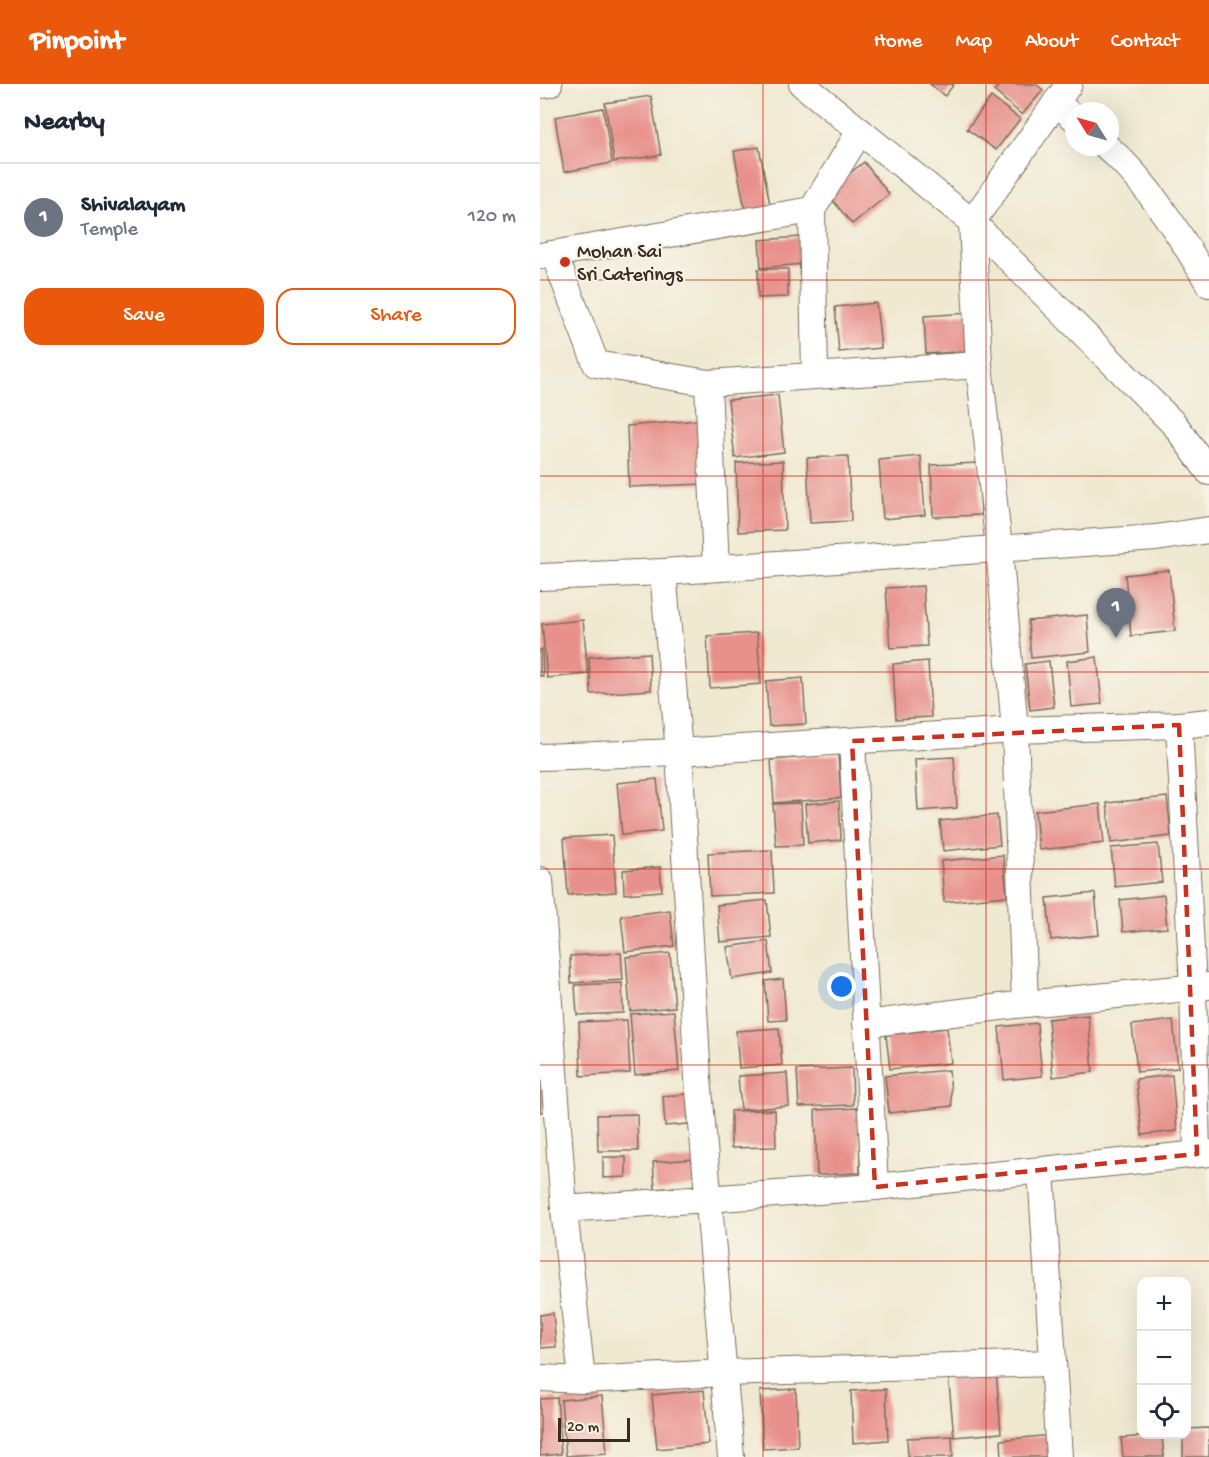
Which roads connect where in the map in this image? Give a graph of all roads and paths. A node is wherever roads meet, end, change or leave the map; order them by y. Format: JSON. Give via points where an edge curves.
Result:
{"nodes":[{"id":1,"x":549,"y":84,"type":"edge"},
{"id":2,"x":802,"y":84,"type":"edge"},
{"id":3,"x":540,"y":85,"type":"edge"},
{"id":4,"x":1066,"y":101,"type":"edge"},
{"id":5,"x":860,"y":131,"type":"junction"},
{"id":6,"x":1118,"y":156,"type":"edge"},
{"id":7,"x":812,"y":210,"type":"junction"},
{"id":8,"x":972,"y":222,"type":"junction"},
{"id":9,"x":547,"y":255,"type":"edge"},
{"id":10,"x":1209,"y":284,"type":"edge"},
{"id":11,"x":979,"y":364,"type":"junction"},
{"id":12,"x":815,"y":376,"type":"junction"},
{"id":13,"x":708,"y":383,"type":"junction"},
{"id":14,"x":1209,"y":472,"type":"edge"},
{"id":15,"x":1209,"y":530,"type":"edge"},
{"id":16,"x":999,"y":548,"type":"junction"},
{"id":17,"x":716,"y":568,"type":"junction"},
{"id":18,"x":663,"y":572,"type":"junction"},
{"id":19,"x":540,"y":577,"type":"edge"},
{"id":20,"x":1209,"y":722,"type":"edge"},
{"id":21,"x":1179,"y":725,"type":"junction"},
{"id":22,"x":1015,"y":730,"type":"junction"},
{"id":23,"x":852,"y":741,"type":"junction"},
{"id":24,"x":679,"y":752,"type":"junction"},
{"id":25,"x":540,"y":757,"type":"edge"},
{"id":26,"x":540,"y":880,"type":"edge"},
{"id":27,"x":1201,"y":986,"type":"edge"},
{"id":28,"x":1025,"y":1004,"type":"junction"},
{"id":29,"x":866,"y":1024,"type":"junction"},
{"id":30,"x":1203,"y":1154,"type":"edge"},
{"id":31,"x":1041,"y":1170,"type":"junction"},
{"id":32,"x":874,"y":1187,"type":"junction"},
{"id":33,"x":708,"y":1199,"type":"junction"},
{"id":34,"x":564,"y":1209,"type":"junction"},
{"id":35,"x":1053,"y":1363,"type":"junction"},
{"id":36,"x":724,"y":1373,"type":"junction"},
{"id":37,"x":540,"y":1378,"type":"edge"},
{"id":38,"x":582,"y":1380,"type":"junction"},
{"id":39,"x":731,"y":1457,"type":"edge"},
{"id":40,"x":1059,"y":1457,"type":"edge"}],
"edges":[{"from":1,"to":3,"type":"street"},
{"from":2,"to":5,"type":"street"},
{"from":4,"to":8,"type":"street"},
{"from":5,"to":7,"type":"street"},
{"from":5,"to":8,"type":"street"},
{"from":6,"to":10,"type":"street","via":[[1185,242]]},
{"from":7,"to":9,"type":"street"},
{"from":7,"to":12,"type":"street"},
{"from":8,"to":11,"type":"street"},
{"from":8,"to":14,"type":"street","via":[[1175,425]]},
{"from":9,"to":13,"type":"street","via":[[596,364]]},
{"from":11,"to":12,"type":"street"},
{"from":11,"to":16,"type":"street"},
{"from":12,"to":13,"type":"street"},
{"from":13,"to":17,"type":"street"},
{"from":15,"to":16,"type":"street","via":[[1156,538]]},
{"from":16,"to":17,"type":"street"},
{"from":16,"to":22,"type":"street"},
{"from":17,"to":18,"type":"street"},
{"from":18,"to":19,"type":"street"},
{"from":18,"to":24,"type":"street"},
{"from":20,"to":21,"type":"street"},
{"from":21,"to":22,"type":"street"},
{"from":21,"to":27,"type":"street"},
{"from":22,"to":23,"type":"street"},
{"from":22,"to":28,"type":"street"},
{"from":23,"to":24,"type":"street"},
{"from":23,"to":29,"type":"street"},
{"from":24,"to":25,"type":"street"},
{"from":24,"to":33,"type":"street"},
{"from":26,"to":34,"type":"street"},
{"from":27,"to":28,"type":"street"},
{"from":27,"to":30,"type":"street"},
{"from":28,"to":29,"type":"street"},
{"from":29,"to":32,"type":"street"},
{"from":30,"to":31,"type":"street"},
{"from":31,"to":32,"type":"street"},
{"from":31,"to":35,"type":"street"},
{"from":32,"to":33,"type":"street"},
{"from":33,"to":34,"type":"street"},
{"from":33,"to":36,"type":"street"},
{"from":34,"to":38,"type":"street"},
{"from":35,"to":36,"type":"street"},
{"from":35,"to":40,"type":"street"},
{"from":36,"to":38,"type":"street"},
{"from":36,"to":39,"type":"street"},
{"from":37,"to":38,"type":"street"}]}
